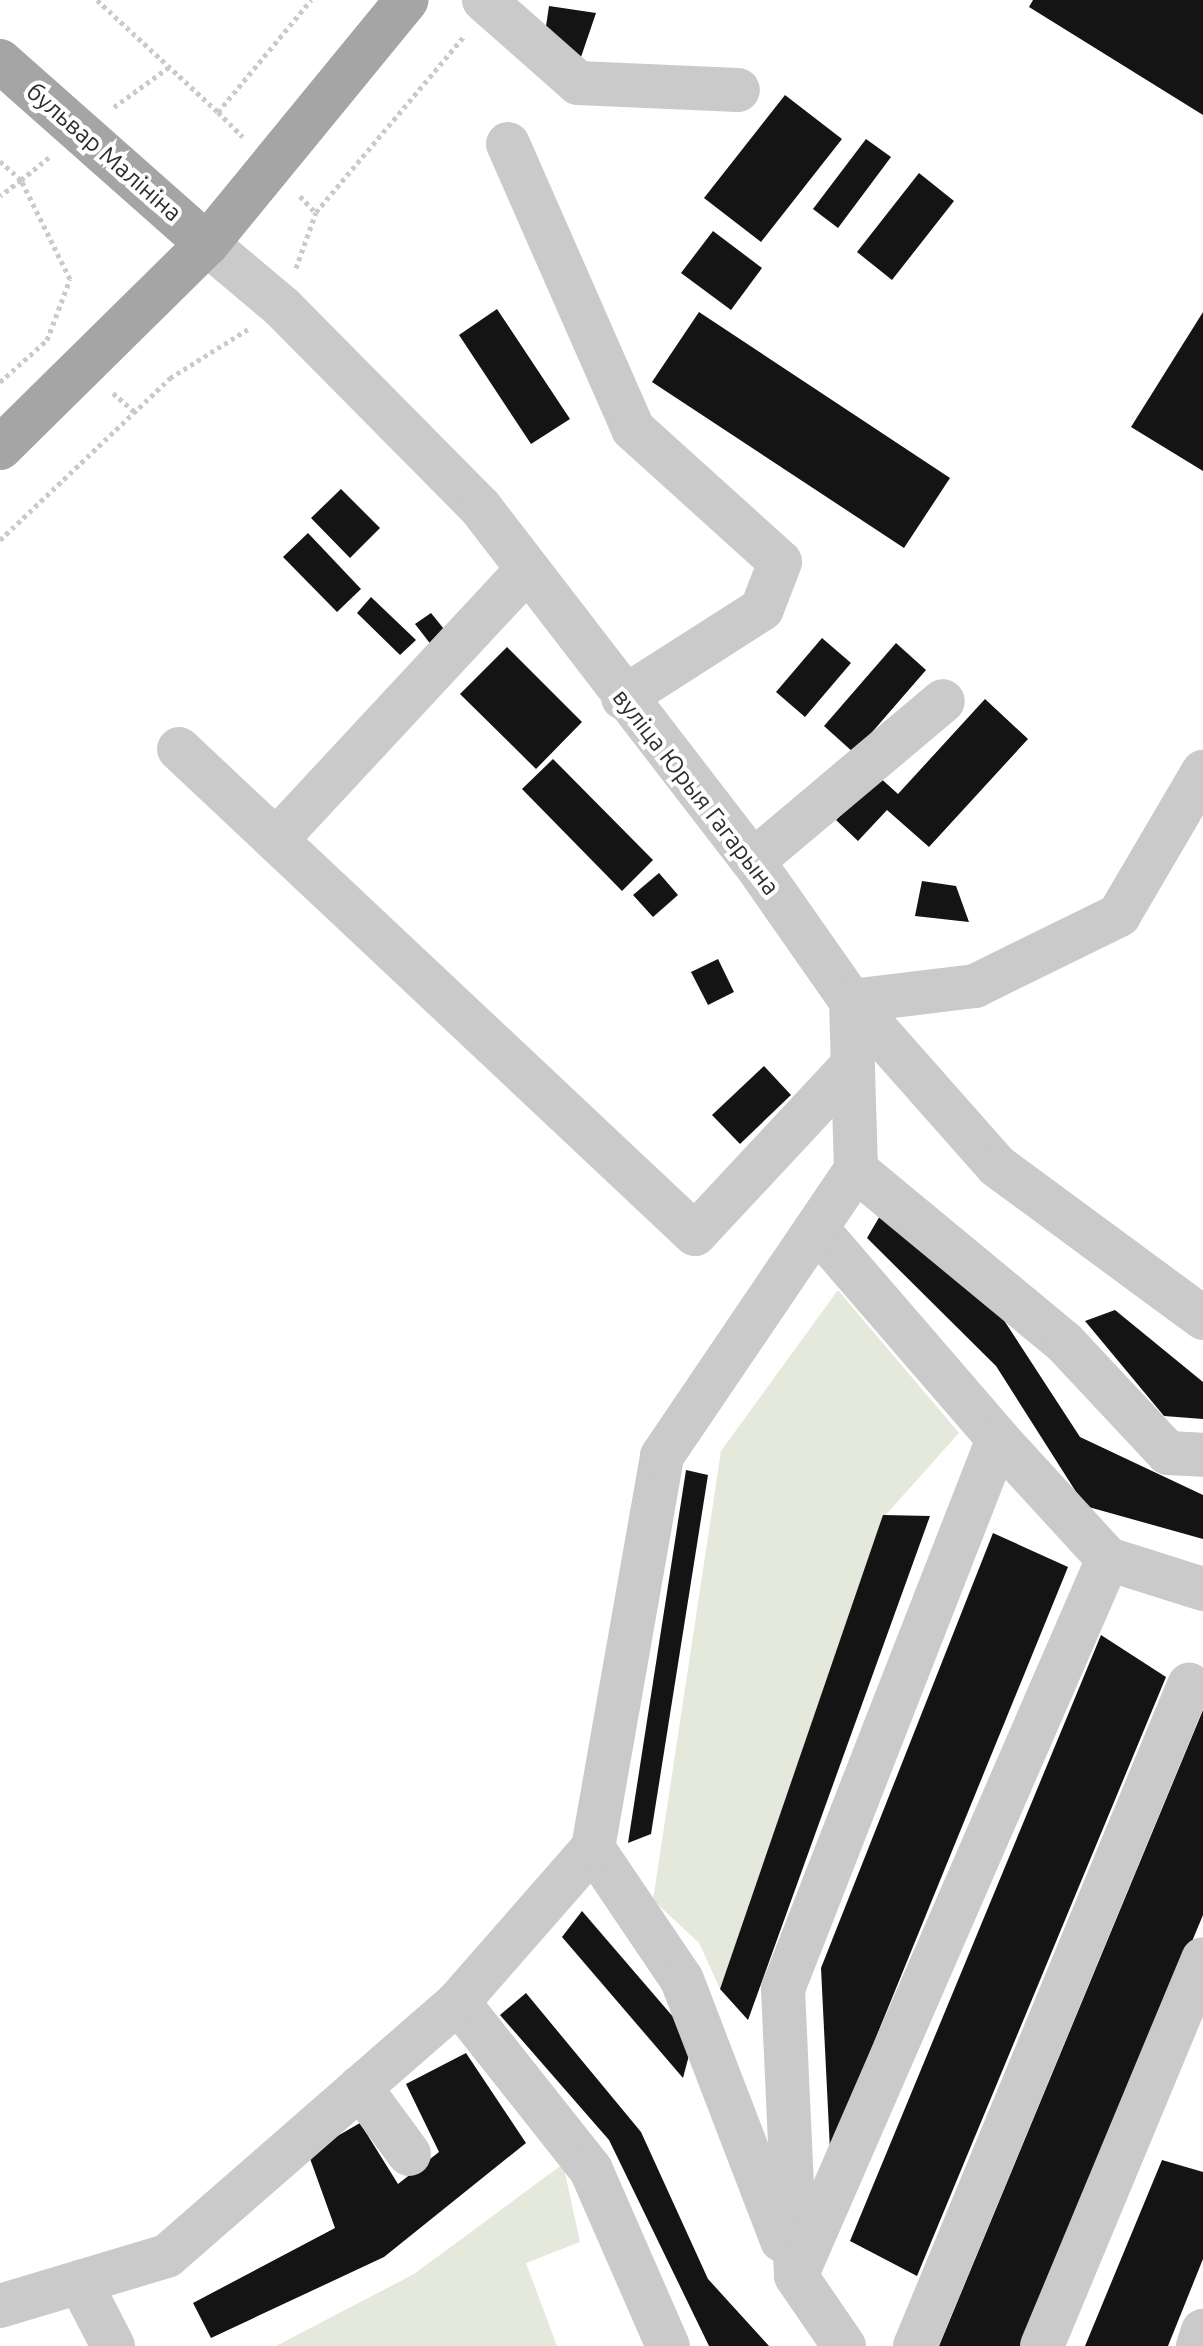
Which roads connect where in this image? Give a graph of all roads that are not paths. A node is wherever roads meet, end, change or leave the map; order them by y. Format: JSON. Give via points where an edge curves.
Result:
{"nodes":[{"id":1,"x":407,"y":0,"type":"edge"},
{"id":2,"x":484,"y":0,"type":"edge"},
{"id":3,"x":0,"y":61,"type":"edge"},
{"id":4,"x":738,"y":90,"type":"dead end"},
{"id":5,"x":508,"y":144,"type":"dead end"},
{"id":6,"x":207,"y":244,"type":"junction"},
{"id":7,"x":0,"y":448,"type":"edge"},
{"id":8,"x":526,"y":571,"type":"junction"},
{"id":9,"x":623,"y":698,"type":"junction"},
{"id":10,"x":943,"y":701,"type":"dead end"},
{"id":11,"x":179,"y":749,"type":"dead end"},
{"id":12,"x":1203,"y":772,"type":"edge"},
{"id":13,"x":276,"y":840,"type":"junction"},
{"id":14,"x":753,"y":861,"type":"junction"},
{"id":15,"x":851,"y":1001,"type":"junction"},
{"id":16,"x":850,"y":1068,"type":"junction"},
{"id":17,"x":856,"y":1170,"type":"junction"},
{"id":18,"x":817,"y":1229,"type":"junction"},
{"id":19,"x":1203,"y":1318,"type":"edge"},
{"id":20,"x":998,"y":1439,"type":"junction"},
{"id":21,"x":1203,"y":1455,"type":"edge"},
{"id":22,"x":1108,"y":1559,"type":"junction"},
{"id":23,"x":1203,"y":1589,"type":"edge"},
{"id":24,"x":1189,"y":1685,"type":"dead end"},
{"id":25,"x":593,"y":1848,"type":"junction"},
{"id":26,"x":1203,"y":1959,"type":"edge"},
{"id":27,"x":458,"y":2002,"type":"junction"},
{"id":28,"x":360,"y":2087,"type":"junction"},
{"id":29,"x":409,"y":2154,"type":"dead end"},
{"id":30,"x":796,"y":2276,"type":"junction"},
{"id":31,"x":80,"y":2282,"type":"junction"},
{"id":32,"x":0,"y":2306,"type":"edge"},
{"id":33,"x":1203,"y":2331,"type":"edge"},
{"id":34,"x":113,"y":2346,"type":"edge"},
{"id":35,"x":668,"y":2346,"type":"edge"},
{"id":36,"x":844,"y":2346,"type":"edge"},
{"id":37,"x":915,"y":2346,"type":"edge"},
{"id":38,"x":1042,"y":2346,"type":"edge"},
{"id":39,"x":1198,"y":2346,"type":"edge"}],
"edges":[{"from":1,"to":6,"type":"main road"},
{"from":2,"to":4,"type":"street","via":[[578,83]]},
{"from":3,"to":6,"type":"main road","name":"бульвар Малініна"},
{"from":5,"to":9,"type":"street","via":[[633,429],[780,562],[762,609]]},
{"from":6,"to":7,"type":"main road"},
{"from":6,"to":8,"type":"street","name":"вуліца Юрыя Гагарына","via":[[427,448]]},
{"from":8,"to":9,"type":"street","name":"вуліца Юрыя Гагарына"},
{"from":8,"to":13,"type":"street"},
{"from":9,"to":14,"type":"street","name":"вуліца Юрыя Гагарына"},
{"from":10,"to":14,"type":"street"},
{"from":11,"to":13,"type":"street"},
{"from":12,"to":15,"type":"street","via":[[1119,915],[975,986]]},
{"from":13,"to":16,"type":"street","via":[[695,1234]]},
{"from":14,"to":15,"type":"street","name":"вуліца Юрыя Гагарына"},
{"from":15,"to":16,"type":"street"},
{"from":15,"to":19,"type":"street","name":"вуліца Юрыя Гагарына","via":[[997,1166]]},
{"from":16,"to":17,"type":"street"},
{"from":17,"to":18,"type":"street"},
{"from":17,"to":21,"type":"street","via":[[1064,1342],[1168,1453]]},
{"from":18,"to":20,"type":"street"},
{"from":18,"to":25,"type":"street","via":[[662,1456]]},
{"from":20,"to":22,"type":"street"},
{"from":20,"to":30,"type":"street","via":[[783,1989]]},
{"from":22,"to":23,"type":"street"},
{"from":22,"to":30,"type":"street"},
{"from":24,"to":37,"type":"street"},
{"from":25,"to":27,"type":"street"},
{"from":25,"to":30,"type":"street","via":[[682,1980]]},
{"from":26,"to":38,"type":"street"},
{"from":27,"to":28,"type":"street"},
{"from":27,"to":35,"type":"street","via":[[591,2170]]},
{"from":28,"to":29,"type":"street"},
{"from":28,"to":31,"type":"street","via":[[167,2256]]},
{"from":30,"to":36,"type":"street"},
{"from":31,"to":32,"type":"street"},
{"from":31,"to":34,"type":"street"},
{"from":33,"to":39,"type":"street"}]}
